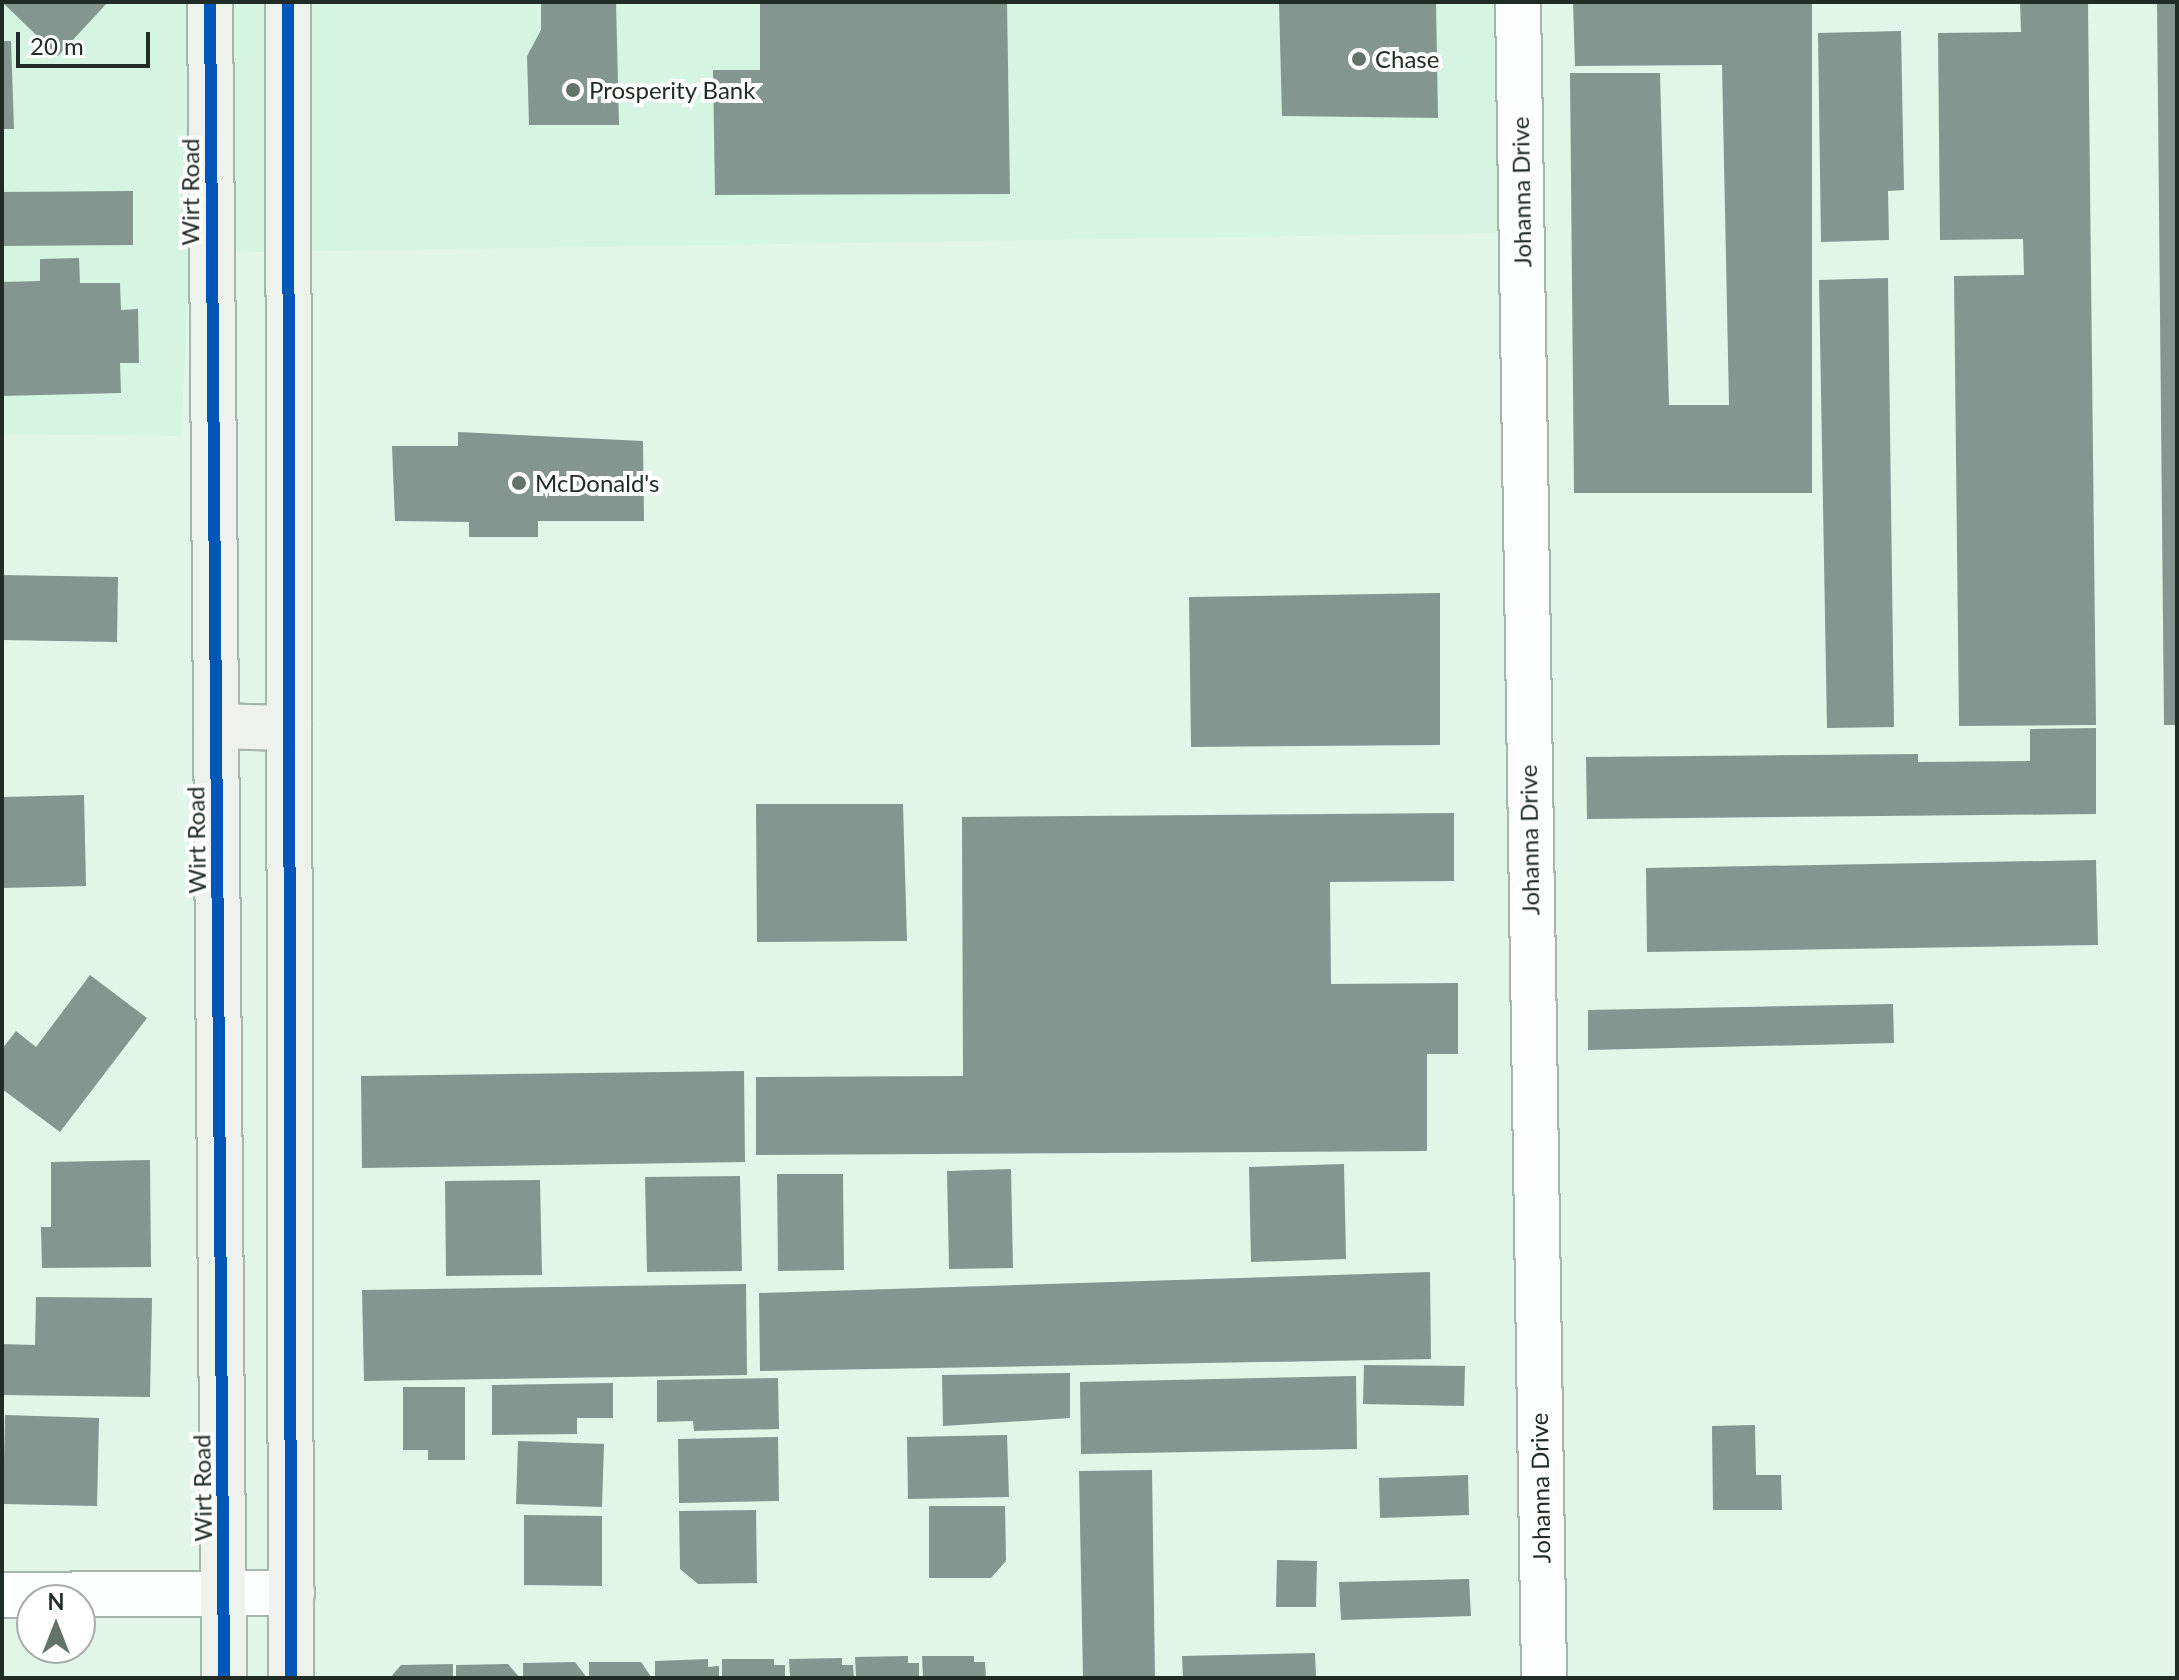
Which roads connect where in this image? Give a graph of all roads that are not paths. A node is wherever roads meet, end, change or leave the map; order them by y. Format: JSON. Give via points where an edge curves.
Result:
{"nodes":[{"id":1,"x":210,"y":2,"type":"edge"},
{"id":2,"x":288,"y":2,"type":"edge"},
{"id":3,"x":1518,"y":2,"type":"edge"},
{"id":4,"x":217,"y":726,"type":"junction"},
{"id":5,"x":289,"y":728,"type":"junction"},
{"id":6,"x":225,"y":1593,"type":"junction"},
{"id":7,"x":292,"y":1593,"type":"junction"},
{"id":8,"x":2,"y":1595,"type":"edge"},
{"id":9,"x":224,"y":1678,"type":"edge"},
{"id":10,"x":291,"y":1678,"type":"edge"},
{"id":11,"x":1544,"y":1678,"type":"edge"}],
"edges":[{"from":1,"to":4,"type":"main road","name":"Wirt Road"},
{"from":2,"to":5,"type":"main road"},
{"from":3,"to":11,"type":"street","name":"Johanna Drive"},
{"from":4,"to":5,"type":"main road"},
{"from":4,"to":6,"type":"main road","name":"Wirt Road"},
{"from":5,"to":7,"type":"main road"},
{"from":6,"to":7,"type":"street"},
{"from":6,"to":8,"type":"street"},
{"from":6,"to":9,"type":"main road","name":"Wirt Road"},
{"from":7,"to":10,"type":"main road"}]}
